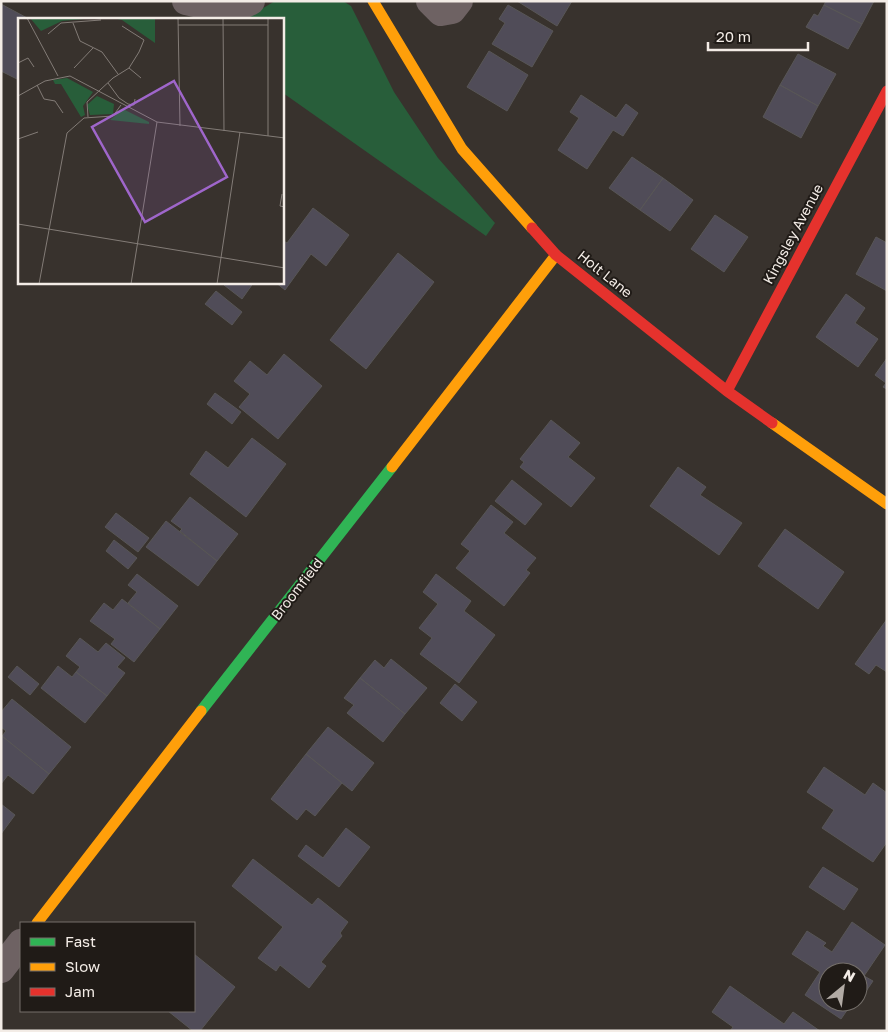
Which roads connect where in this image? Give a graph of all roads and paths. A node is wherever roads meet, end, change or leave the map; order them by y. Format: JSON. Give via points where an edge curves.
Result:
{"nodes":[{"id":1,"x":186,"y":1,"type":"edge"},
{"id":2,"x":252,"y":1,"type":"edge"},
{"id":3,"x":374,"y":1,"type":"edge"},
{"id":4,"x":430,"y":1,"type":"edge"},
{"id":5,"x":458,"y":1,"type":"edge"},
{"id":6,"x":887,"y":91,"type":"edge"},
{"id":7,"x":556,"y":255,"type":"junction"},
{"id":8,"x":727,"y":391,"type":"junction"},
{"id":9,"x":887,"y":504,"type":"edge"},
{"id":10,"x":38,"y":922,"type":"edge"},
{"id":11,"x":20,"y":944,"type":"edge"},
{"id":12,"x":1,"y":969,"type":"edge"}],
"edges":[{"from":1,"to":2,"type":"street","via":[[217,8],[244,6]]},
{"from":3,"to":7,"type":"street","name":"Holt Lane","via":[[462,149]]},
{"from":4,"to":5,"type":"street","via":[[441,12],[452,10]]},
{"from":6,"to":8,"type":"street","name":"Kingsley Avenue"},
{"from":7,"to":8,"type":"street","name":"Holt Lane"},
{"from":7,"to":10,"type":"street","name":"Broomfield"},
{"from":8,"to":9,"type":"street","name":"Holt Lane"},
{"from":11,"to":12,"type":"street"}]}
